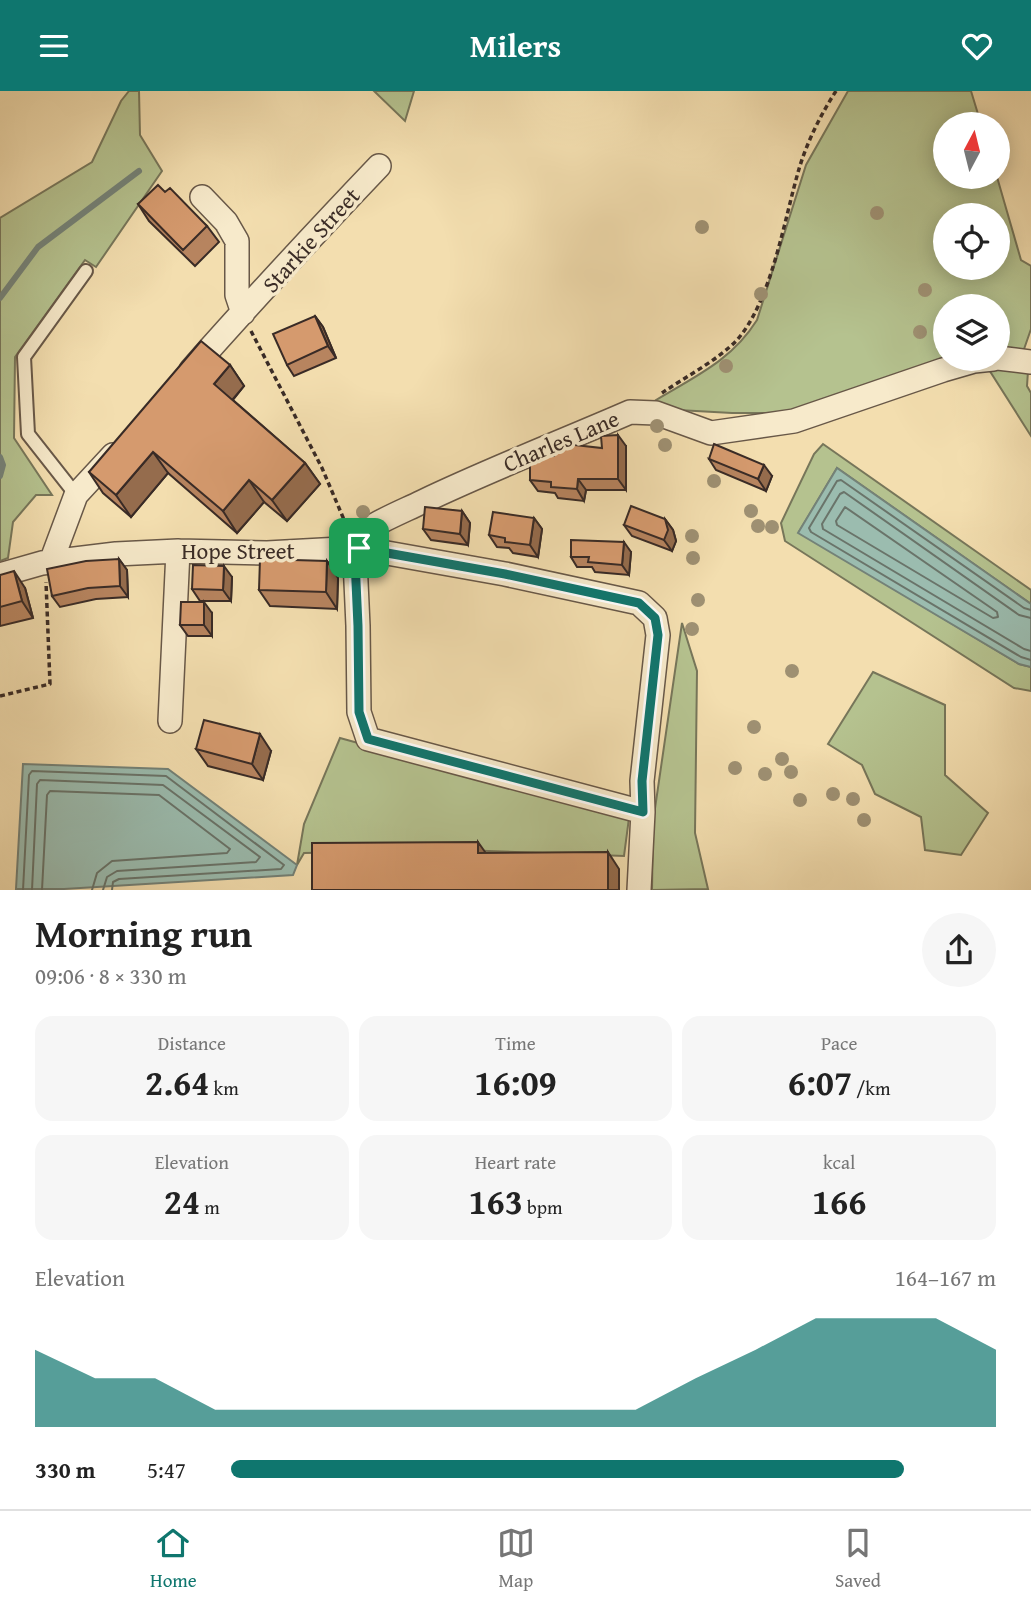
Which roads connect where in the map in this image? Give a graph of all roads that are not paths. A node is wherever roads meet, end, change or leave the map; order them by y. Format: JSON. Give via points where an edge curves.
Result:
{"nodes":[{"id":1,"x":379,"y":166,"type":"dead end"},
{"id":2,"x":202,"y":197,"type":"dead end"},
{"id":3,"x":86,"y":271,"type":"dead end"},
{"id":4,"x":243,"y":313,"type":"junction"},
{"id":5,"x":1010,"y":360,"type":"edge"},
{"id":6,"x":1031,"y":362,"type":"edge"},
{"id":7,"x":940,"y":371,"type":"edge"},
{"id":8,"x":179,"y":384,"type":"edge"},
{"id":9,"x":127,"y":440,"type":"edge"},
{"id":10,"x":76,"y":495,"type":"junction"},
{"id":11,"x":352,"y":545,"type":"junction"},
{"id":12,"x":178,"y":551,"type":"junction"},
{"id":13,"x":47,"y":563,"type":"junction"},
{"id":14,"x":0,"y":575,"type":"edge"},
{"id":15,"x":170,"y":720,"type":"dead end"},
{"id":16,"x":643,"y":812,"type":"junction"},
{"id":17,"x":639,"y":890,"type":"edge"}],
"edges":[{"from":1,"to":4,"type":"street","name":"Starkie Street"},
{"from":2,"to":4,"type":"street","via":[[237,241],[237,295]]},
{"from":3,"to":10,"type":"lane","via":[[24,357],[28,434]]},
{"from":4,"to":8,"type":"street","name":"Starkie Street"},
{"from":5,"to":6,"type":"street","name":"Charles Lane"},
{"from":7,"to":11,"type":"street","name":"Charles Lane","via":[[794,421],[711,433],[656,413],[630,412],[465,481],[382,521]]},
{"from":9,"to":10,"type":"street"},
{"from":10,"to":13,"type":"street"},
{"from":11,"to":12,"type":"street","name":"Hope Street","via":[[267,552]]},
{"from":11,"to":16,"type":"street","via":[[359,712],[368,739]]},
{"from":11,"to":16,"type":"street","name":"Hope Street","via":[[639,603],[647,610],[655,618],[658,635],[642,781]]},
{"from":12,"to":13,"type":"street","name":"Hope Street"},
{"from":12,"to":15,"type":"street"},
{"from":13,"to":14,"type":"street","name":"Hope Street"},
{"from":16,"to":17,"type":"street","name":"Hope Street"}]}
